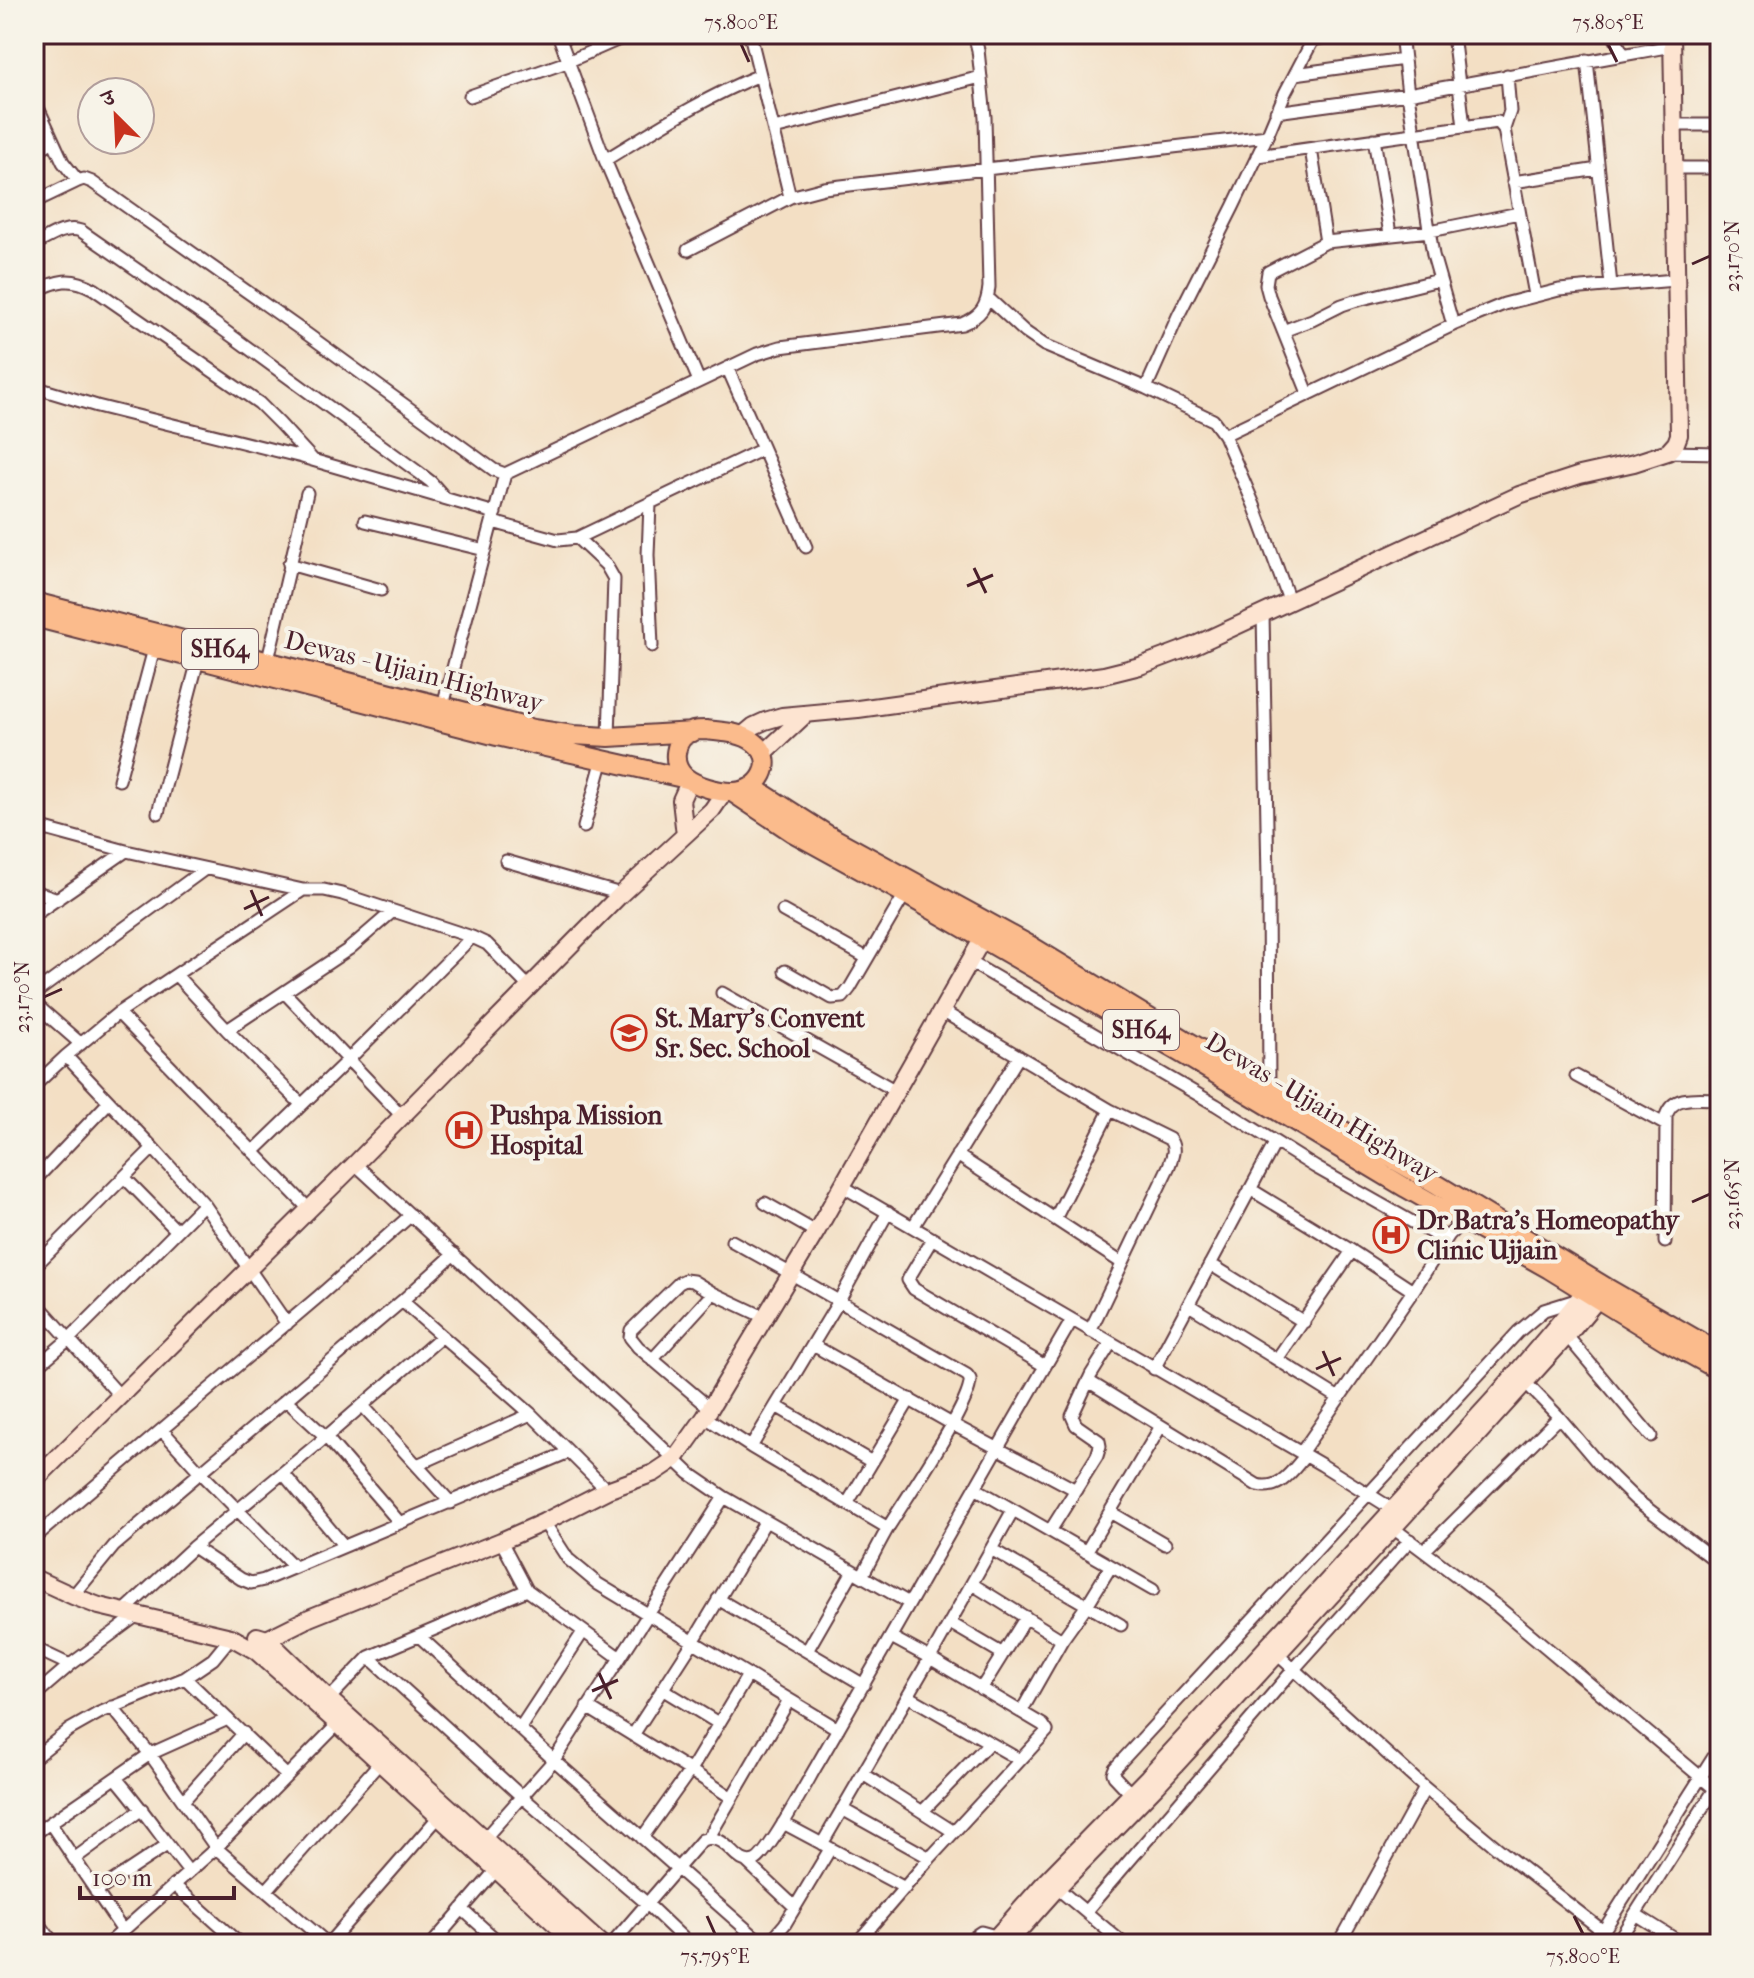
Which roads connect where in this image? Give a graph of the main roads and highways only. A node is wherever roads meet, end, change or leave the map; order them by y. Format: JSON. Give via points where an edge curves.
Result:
{"nodes":[{"id":1,"x":34,"y":602,"type":"edge"},
{"id":2,"x":34,"y":617,"type":"edge"},
{"id":3,"x":441,"y":713,"type":"junction"},
{"id":4,"x":693,"y":732,"type":"junction"},
{"id":5,"x":688,"y":779,"type":"junction"},
{"id":6,"x":753,"y":787,"type":"junction"},
{"id":7,"x":729,"y":792,"type":"junction"},
{"id":8,"x":987,"y":932,"type":"junction"},
{"id":9,"x":1269,"y":1097,"type":"junction"},
{"id":10,"x":1592,"y":1291,"type":"junction"},
{"id":11,"x":1663,"y":1330,"type":"junction"},
{"id":12,"x":1720,"y":1353,"type":"edge"},
{"id":13,"x":1720,"y":1371,"type":"edge"}],
"edges":[{"from":1,"to":3,"type":"main road","name":"Dewas - Ujjain Highway","number":"SH64","via":[[268,660]]},
{"from":2,"to":3,"type":"main road","name":"Dewas - Ujjain Highway","number":"SH64","via":[[198,660]]},
{"from":3,"to":4,"type":"main road","name":"Dewas - Ujjain Highway","number":"SH64","via":[[573,735]]},
{"from":3,"to":5,"type":"main road","name":"Dewas - Ujjain Highway","number":"SH64","via":[[551,749]]},
{"from":4,"to":5,"type":"main road","via":[[680,742],[675,759]]},
{"from":4,"to":6,"type":"main road","name":"Dewas - Ujjain Highway","number":"SH64","via":[[752,740],[766,764]]},
{"from":5,"to":7,"type":"main road","name":"Dewas - Ujjain Highway","number":"SH64"},
{"from":6,"to":7,"type":"main road"},
{"from":6,"to":8,"type":"main road","name":"Dewas - Ujjain Highway","number":"SH64"},
{"from":7,"to":8,"type":"main road","name":"Dewas - Ujjain Highway","number":"SH64","via":[[905,894]]},
{"from":8,"to":9,"type":"main road","name":"Dewas - Ujjain Highway","number":"SH64"},
{"from":9,"to":10,"type":"main road","name":"Dewas - Ujjain Highway","number":"SH64","via":[[1464,1220]]},
{"from":9,"to":10,"type":"main road","name":"Dewas - Ujjain Highway","number":"SH64","via":[[1438,1185]]},
{"from":10,"to":11,"type":"main road","name":"Dewas - Ujjain Highway","number":"SH64"},
{"from":11,"to":12,"type":"main road","name":"Dewas - Ujjain Highway","number":"SH64"},
{"from":11,"to":13,"type":"main road","name":"Dewas - Ujjain Highway","number":"SH64"}]}
